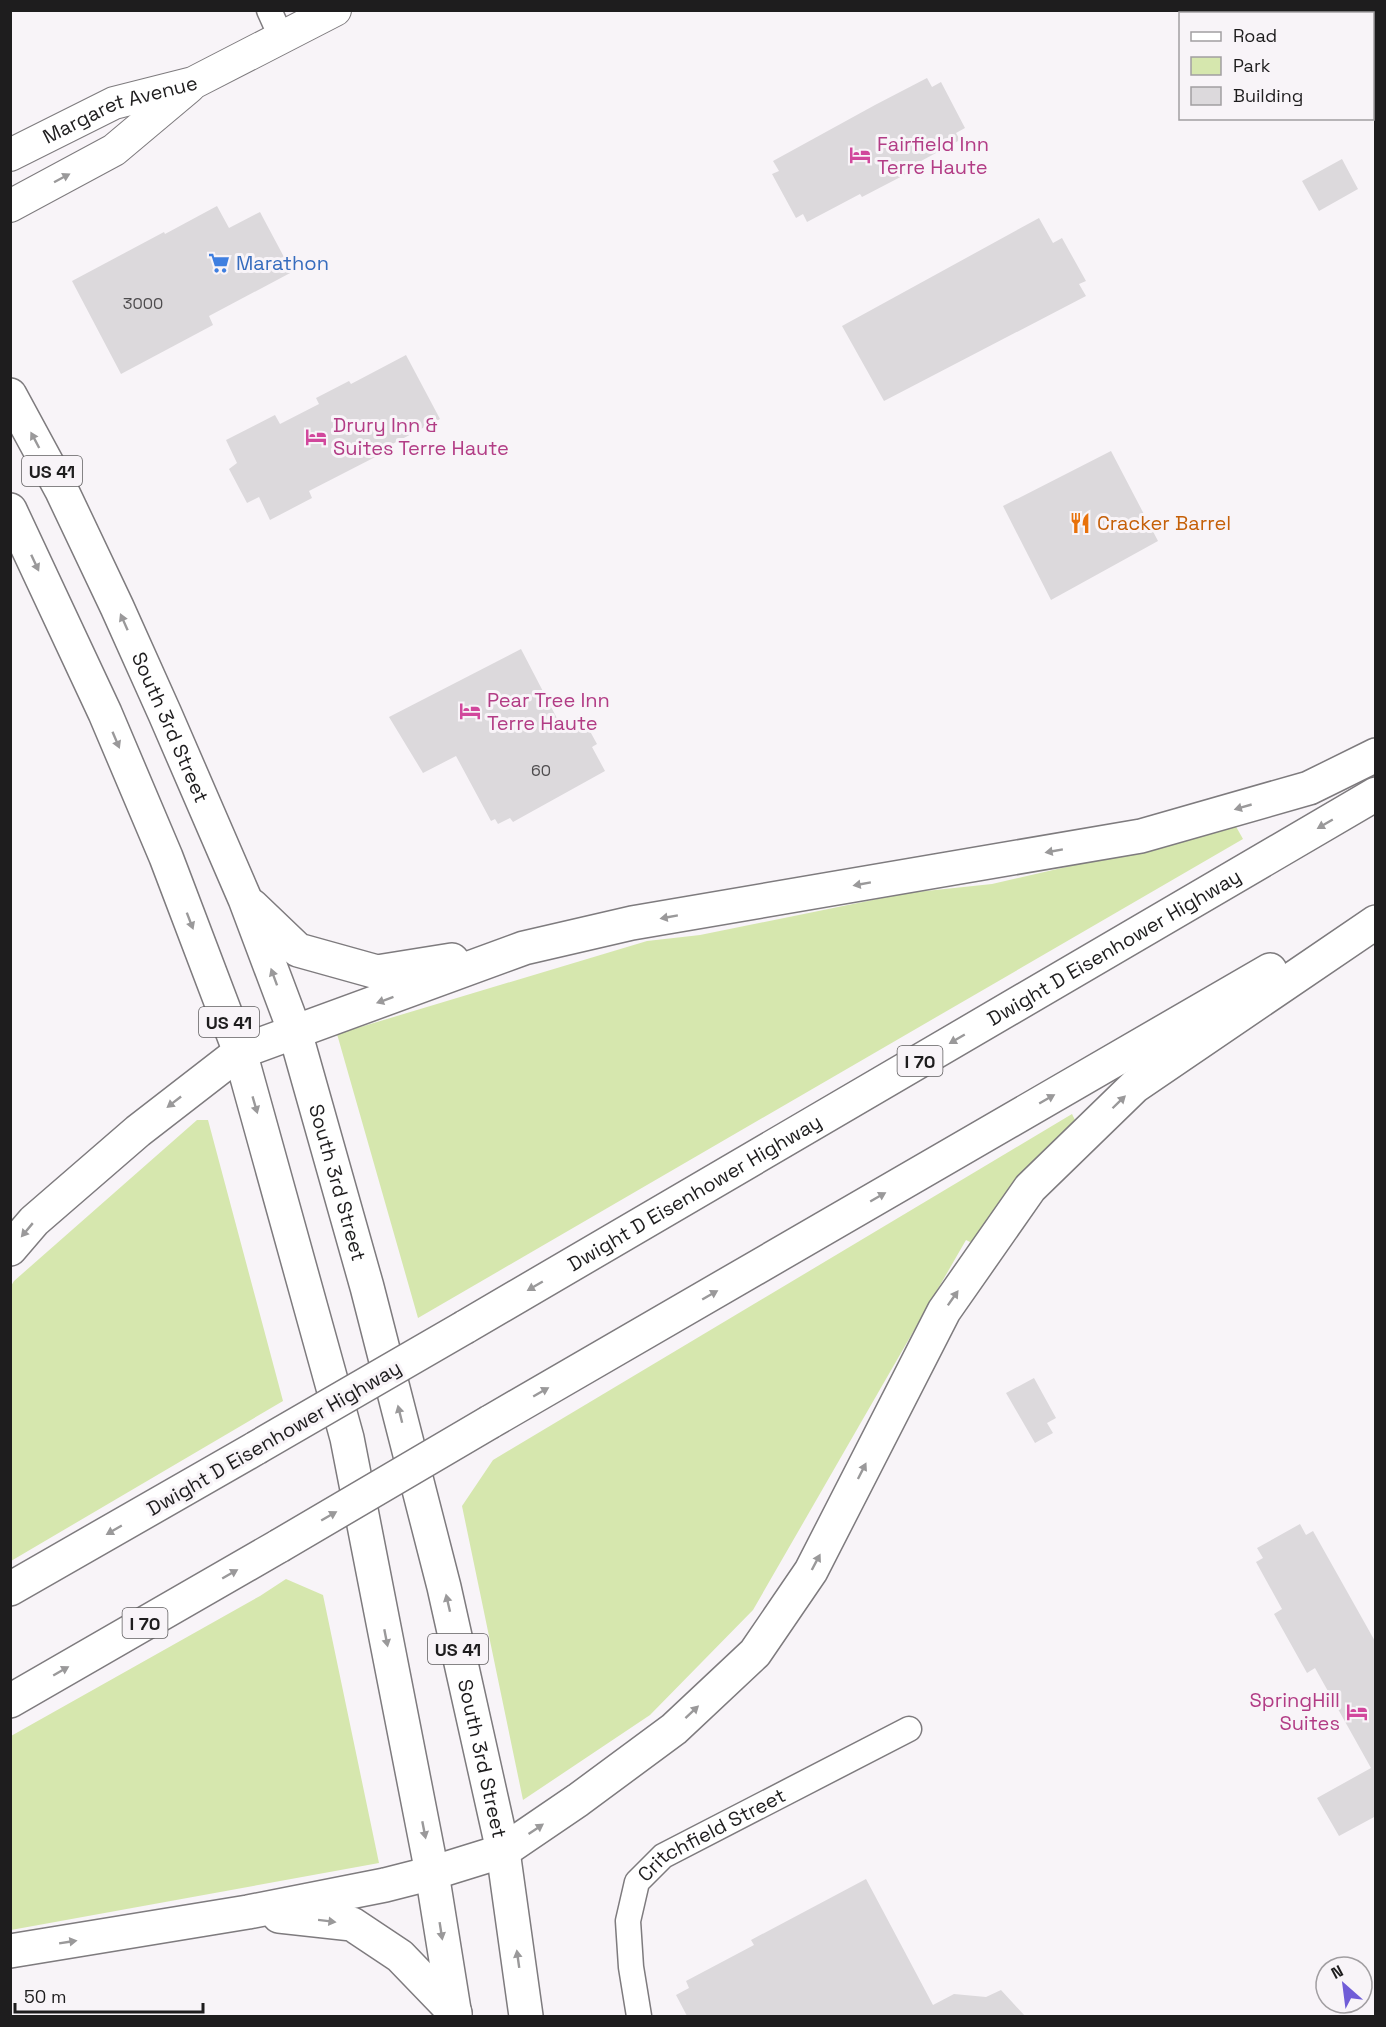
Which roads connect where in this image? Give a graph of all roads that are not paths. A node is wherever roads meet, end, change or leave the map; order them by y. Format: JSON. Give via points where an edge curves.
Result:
{"nodes":[{"id":1,"x":269,"y":10,"type":"edge"},
{"id":2,"x":334,"y":10,"type":"edge"},
{"id":3,"x":282,"y":39,"type":"junction"},
{"id":4,"x":193,"y":83,"type":"junction"},
{"id":5,"x":10,"y":155,"type":"edge"},
{"id":6,"x":10,"y":206,"type":"edge"},
{"id":7,"x":10,"y":395,"type":"edge"},
{"id":8,"x":10,"y":510,"type":"edge"},
{"id":9,"x":1376,"y":755,"type":"edge"},
{"id":10,"x":1376,"y":795,"type":"edge"},
{"id":11,"x":245,"y":899,"type":"junction"},
{"id":12,"x":1376,"y":909,"type":"edge"},
{"id":13,"x":1376,"y":922,"type":"edge"},
{"id":14,"x":524,"y":948,"type":"junction"},
{"id":15,"x":295,"y":1032,"type":"junction"},
{"id":16,"x":240,"y":1052,"type":"junction"},
{"id":17,"x":10,"y":1250,"type":"edge"},
{"id":18,"x":10,"y":1589,"type":"edge"},
{"id":19,"x":10,"y":1701,"type":"edge"},
{"id":20,"x":909,"y":1729,"type":"dead end"},
{"id":21,"x":503,"y":1851,"type":"junction"},
{"id":22,"x":432,"y":1873,"type":"junction"},
{"id":23,"x":248,"y":1912,"type":"junction"},
{"id":24,"x":10,"y":1951,"type":"edge"},
{"id":25,"x":455,"y":2015,"type":"edge"},
{"id":26,"x":526,"y":2016,"type":"edge"},
{"id":27,"x":639,"y":2016,"type":"edge"}],
"edges":[{"from":1,"to":3,"type":"street"},
{"from":2,"to":3,"type":"main road"},
{"from":3,"to":4,"type":"main road"},
{"from":4,"to":5,"type":"main road","name":"Margaret Avenue","via":[[114,103]]},
{"from":6,"to":4,"type":"main road","name":"Margaret Avenue","one_way":true,"via":[[114,150]]},
{"from":11,"to":7,"type":"highway","name":"South 3rd Street","number":"US 41","one_way":true,"via":[[117,607],[62,491]]},
{"from":8,"to":16,"type":"highway","number":"US 41","one_way":true,"via":[[153,826]]},
{"from":9,"to":14,"type":"highway","one_way":true,"via":[[1310,788],[1140,836],[632,923]]},
{"from":10,"to":18,"type":"highway","name":"Dwight D Eisenhower Highway","number":"I 70","one_way":true,"bridge":true},
{"from":11,"to":14,"type":"highway","via":[[298,950],[377,972]]},
{"from":15,"to":11,"type":"highway","name":"South 3rd Street","number":"US 41","one_way":true},
{"from":19,"to":12,"type":"highway","number":"I 70","one_way":true,"bridge":true},
{"from":21,"to":13,"type":"highway","one_way":true,"via":[[674,1729],[754,1653],[812,1571],[944,1311],[1030,1188],[1135,1086]]},
{"from":14,"to":15,"type":"highway","one_way":true},
{"from":15,"to":16,"type":"highway"},
{"from":21,"to":15,"type":"highway","name":"South 3rd Street","number":"US 41","one_way":true,"via":[[444,1587],[367,1287]]},
{"from":16,"to":17,"type":"highway","one_way":true,"via":[[138,1131],[34,1221]]},
{"from":16,"to":22,"type":"highway","number":"US 41","one_way":true,"via":[[347,1438]]},
{"from":20,"to":27,"type":"street","name":"Critchfield Street","via":[[663,1856],[637,1882],[628,1920]]},
{"from":21,"to":22,"type":"highway"},
{"from":26,"to":21,"type":"highway","name":"South 3rd Street","number":"US 41","one_way":true},
{"from":22,"to":23,"type":"highway"},
{"from":22,"to":25,"type":"highway","number":"US 41","one_way":true},
{"from":24,"to":23,"type":"highway","one_way":true},
{"from":23,"to":25,"type":"highway","one_way":true,"via":[[352,1924],[400,1956]]}]}
